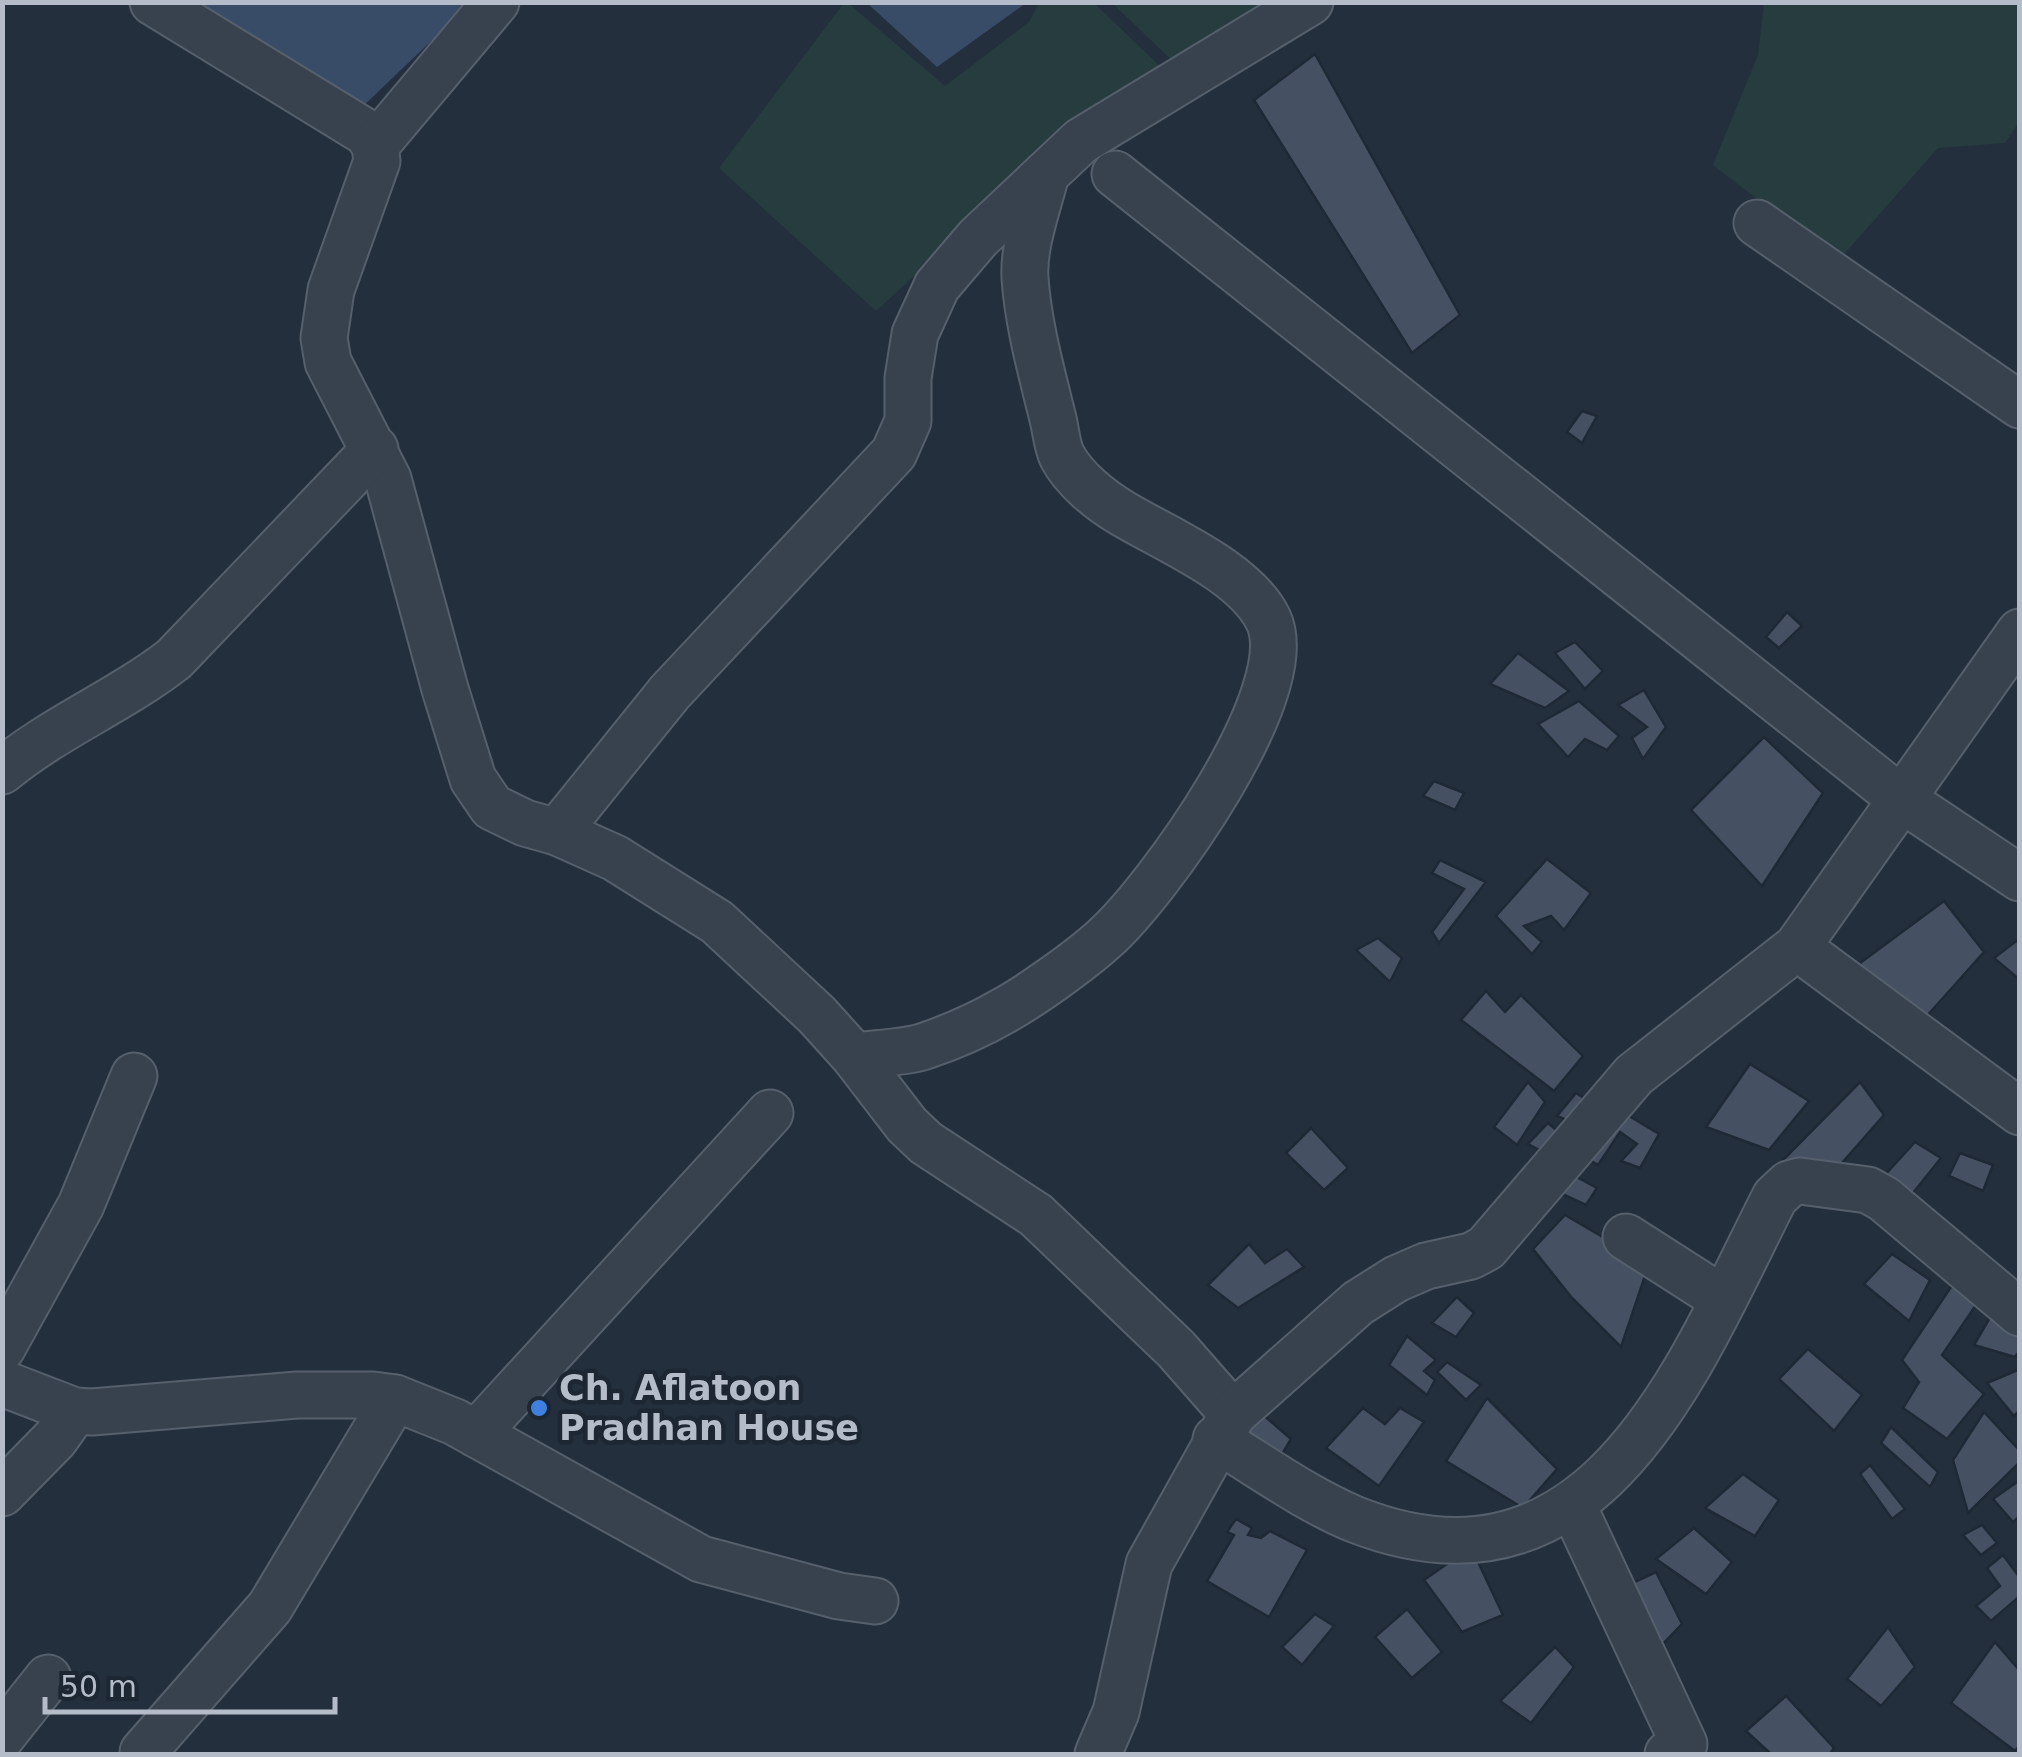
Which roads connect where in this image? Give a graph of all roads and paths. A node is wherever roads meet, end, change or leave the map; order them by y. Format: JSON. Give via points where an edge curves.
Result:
{"nodes":[{"id":1,"x":153,"y":2,"type":"edge"},
{"id":2,"x":496,"y":2,"type":"edge"},
{"id":3,"x":1310,"y":2,"type":"edge"},
{"id":4,"x":375,"y":146,"type":"junction"},
{"id":5,"x":1046,"y":174,"type":"junction"},
{"id":6,"x":1115,"y":174,"type":"dead end"},
{"id":7,"x":1757,"y":223,"type":"dead end"},
{"id":8,"x":2020,"y":405,"type":"edge"},
{"id":9,"x":375,"y":449,"type":"junction"},
{"id":10,"x":2020,"y":632,"type":"edge"},
{"id":11,"x":2,"y":771,"type":"edge"},
{"id":12,"x":1900,"y":798,"type":"junction"},
{"id":13,"x":557,"y":832,"type":"junction"},
{"id":14,"x":2020,"y":878,"type":"edge"},
{"id":15,"x":1797,"y":947,"type":"junction"},
{"id":16,"x":854,"y":1056,"type":"junction"},
{"id":17,"x":134,"y":1076,"type":"dead end"},
{"id":18,"x":2020,"y":1112,"type":"edge"},
{"id":19,"x":770,"y":1113,"type":"dead end"},
{"id":20,"x":1626,"y":1237,"type":"dead end"},
{"id":21,"x":1723,"y":1299,"type":"junction"},
{"id":22,"x":2020,"y":1313,"type":"edge"},
{"id":23,"x":2,"y":1348,"type":"edge"},
{"id":24,"x":2,"y":1382,"type":"edge"},
{"id":25,"x":395,"y":1398,"type":"junction"},
{"id":26,"x":75,"y":1411,"type":"junction"},
{"id":27,"x":1224,"y":1426,"type":"junction"},
{"id":28,"x":476,"y":1434,"type":"junction"},
{"id":29,"x":2,"y":1493,"type":"edge"},
{"id":30,"x":1572,"y":1504,"type":"junction"},
{"id":31,"x":876,"y":1602,"type":"dead end"},
{"id":32,"x":48,"y":1678,"type":"dead end"},
{"id":33,"x":2,"y":1736,"type":"edge"},
{"id":34,"x":1680,"y":1751,"type":"edge"},
{"id":35,"x":142,"y":1752,"type":"edge"},
{"id":36,"x":1098,"y":1754,"type":"edge"}],
"edges":[{"from":1,"to":4,"type":"street","via":[[367,133]]},
{"from":2,"to":4,"type":"street"},
{"from":3,"to":5,"type":"street","via":[[1081,141]]},
{"from":4,"to":9,"type":"street","via":[[376,161],[331,290],[324,338],[328,362]]},
{"from":5,"to":13,"type":"street","via":[[978,238],[924,310],[910,359],[908,420],[894,453],[670,692]]},
{"from":5,"to":16,"type":"street","via":[[1024,276],[1062,456],[1118,511],[1245,591],[1273,634],[1269,680],[1213,799],[1105,939],[1006,1010],[920,1047]]},
{"from":6,"to":12,"type":"street"},
{"from":7,"to":8,"type":"street"},
{"from":9,"to":11,"type":"street","via":[[174,659]]},
{"from":9,"to":13,"type":"street","via":[[472,779],[492,807]]},
{"from":10,"to":12,"type":"street"},
{"from":12,"to":14,"type":"street"},
{"from":12,"to":15,"type":"street"},
{"from":13,"to":16,"type":"street","via":[[630,867],[717,922]]},
{"from":15,"to":18,"type":"street"},
{"from":15,"to":27,"type":"street","via":[[1634,1075],[1486,1248],[1396,1278],[1370,1295]]},
{"from":16,"to":27,"type":"street","via":[[926,1143],[1036,1215],[1176,1349]]},
{"from":17,"to":23,"type":"street","via":[[81,1205]]},
{"from":19,"to":28,"type":"street"},
{"from":20,"to":21,"type":"street"},
{"from":21,"to":22,"type":"street","via":[[1775,1197],[1800,1181],[1876,1194]]},
{"from":21,"to":30,"type":"street","via":[[1668,1401],[1612,1473]]},
{"from":24,"to":26,"type":"street"},
{"from":25,"to":26,"type":"street","via":[[296,1395]]},
{"from":25,"to":28,"type":"street"},
{"from":25,"to":35,"type":"street","via":[[270,1606]]},
{"from":26,"to":29,"type":"street"},
{"from":27,"to":30,"type":"street","via":[[1312,1498],[1355,1519],[1433,1540],[1502,1538]]},
{"from":27,"to":36,"type":"street","via":[[1149,1564],[1116,1712]]},
{"from":28,"to":31,"type":"street","via":[[701,1559]]},
{"from":30,"to":34,"type":"street"},
{"from":32,"to":33,"type":"street"}]}
